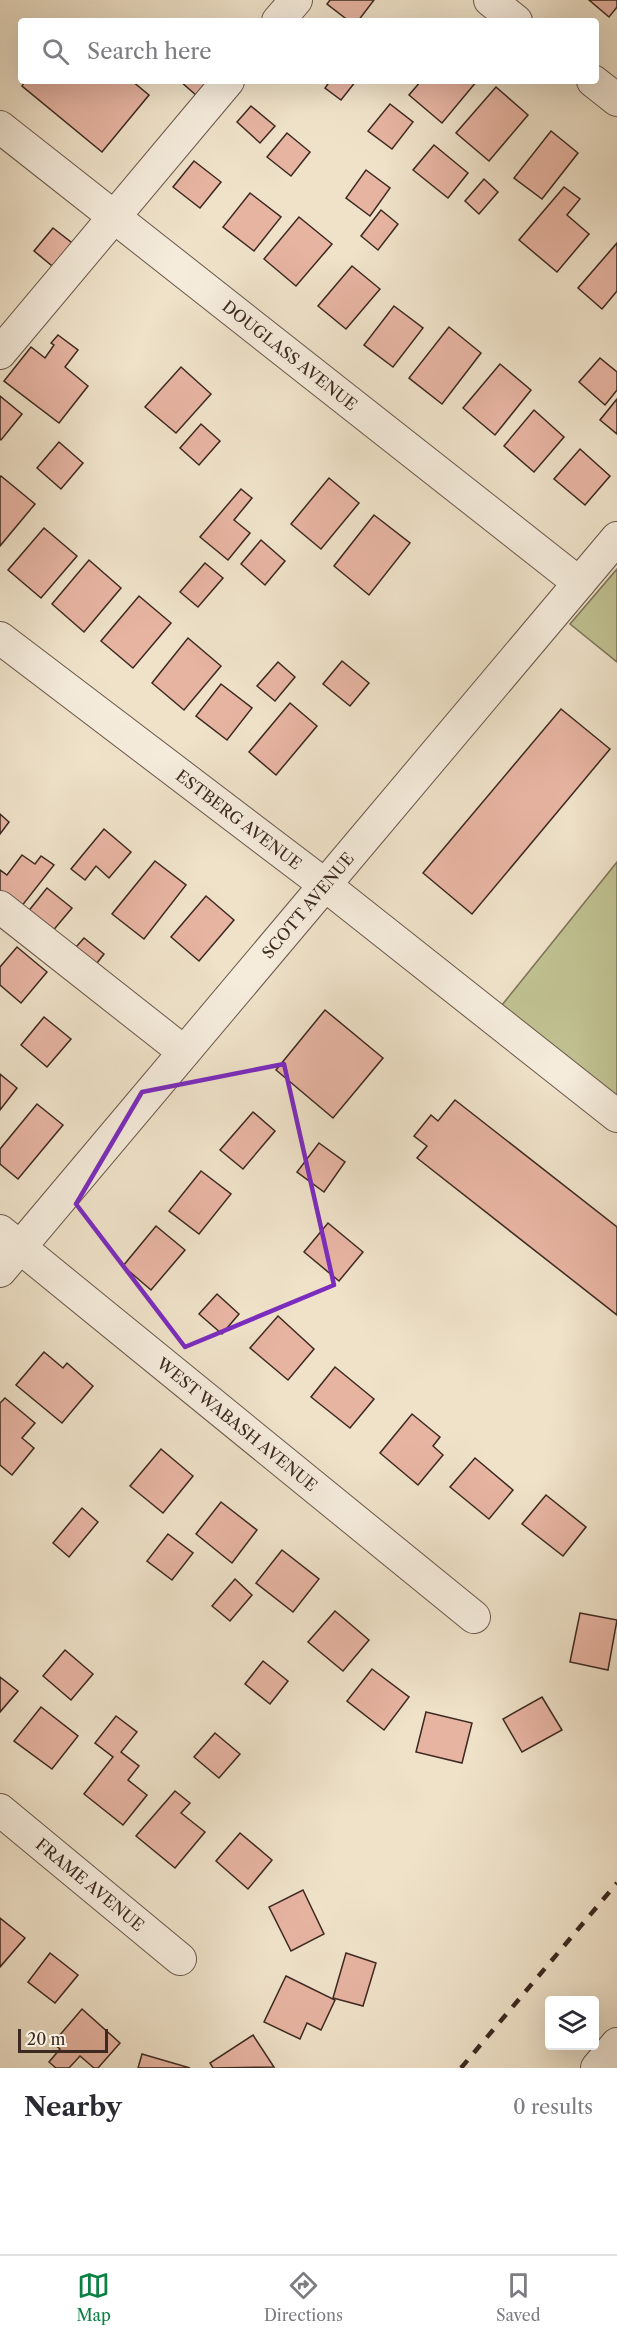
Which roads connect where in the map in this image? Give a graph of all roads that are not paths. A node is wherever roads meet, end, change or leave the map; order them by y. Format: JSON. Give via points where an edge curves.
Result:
{"nodes":[{"id":1,"x":296,"y":0,"type":"edge"},
{"id":2,"x":490,"y":0,"type":"edge"},
{"id":3,"x":281,"y":18,"type":"edge"},
{"id":4,"x":512,"y":18,"type":"edge"},
{"id":5,"x":226,"y":84,"type":"edge"},
{"id":6,"x":597,"y":84,"type":"edge"},
{"id":7,"x":617,"y":100,"type":"edge"},
{"id":8,"x":0,"y":127,"type":"edge"},
{"id":9,"x":114,"y":218,"type":"junction"},
{"id":10,"x":0,"y":353,"type":"edge"},
{"id":11,"x":617,"y":538,"type":"edge"},
{"id":12,"x":579,"y":583,"type":"junction"},
{"id":13,"x":0,"y":638,"type":"edge"},
{"id":14,"x":325,"y":885,"type":"junction"},
{"id":15,"x":0,"y":907,"type":"edge"},
{"id":16,"x":184,"y":1052,"type":"junction"},
{"id":17,"x":617,"y":1116,"type":"edge"},
{"id":18,"x":10,"y":1239,"type":"edge"},
{"id":19,"x":0,"y":1271,"type":"edge"},
{"id":20,"x":474,"y":1617,"type":"dead end"},
{"id":21,"x":0,"y":1810,"type":"edge"},
{"id":22,"x":180,"y":1959,"type":"dead end"},
{"id":23,"x":617,"y":2044,"type":"edge"},
{"id":24,"x":597,"y":2068,"type":"edge"}],
"edges":[{"from":1,"to":3,"type":"street"},
{"from":2,"to":4,"type":"street"},
{"from":5,"to":9,"type":"street"},
{"from":6,"to":7,"type":"street"},
{"from":8,"to":9,"type":"street","name":"DOUGLASS AVENUE"},
{"from":9,"to":10,"type":"street"},
{"from":9,"to":12,"type":"street","name":"DOUGLASS AVENUE"},
{"from":11,"to":12,"type":"street","name":"SCOTT AVENUE"},
{"from":12,"to":14,"type":"street","name":"SCOTT AVENUE"},
{"from":13,"to":14,"type":"street","name":"ESTBERG AVENUE"},
{"from":14,"to":16,"type":"street","name":"SCOTT AVENUE"},
{"from":14,"to":17,"type":"street","name":"ESTBERG AVENUE"},
{"from":15,"to":16,"type":"street"},
{"from":16,"to":18,"type":"street","name":"SCOTT AVENUE"},
{"from":18,"to":19,"type":"street","name":"SCOTT AVENUE"},
{"from":18,"to":20,"type":"street","name":"WEST WABASH AVENUE"},
{"from":21,"to":22,"type":"street","name":"FRAME AVENUE"},
{"from":23,"to":24,"type":"street"}]}
